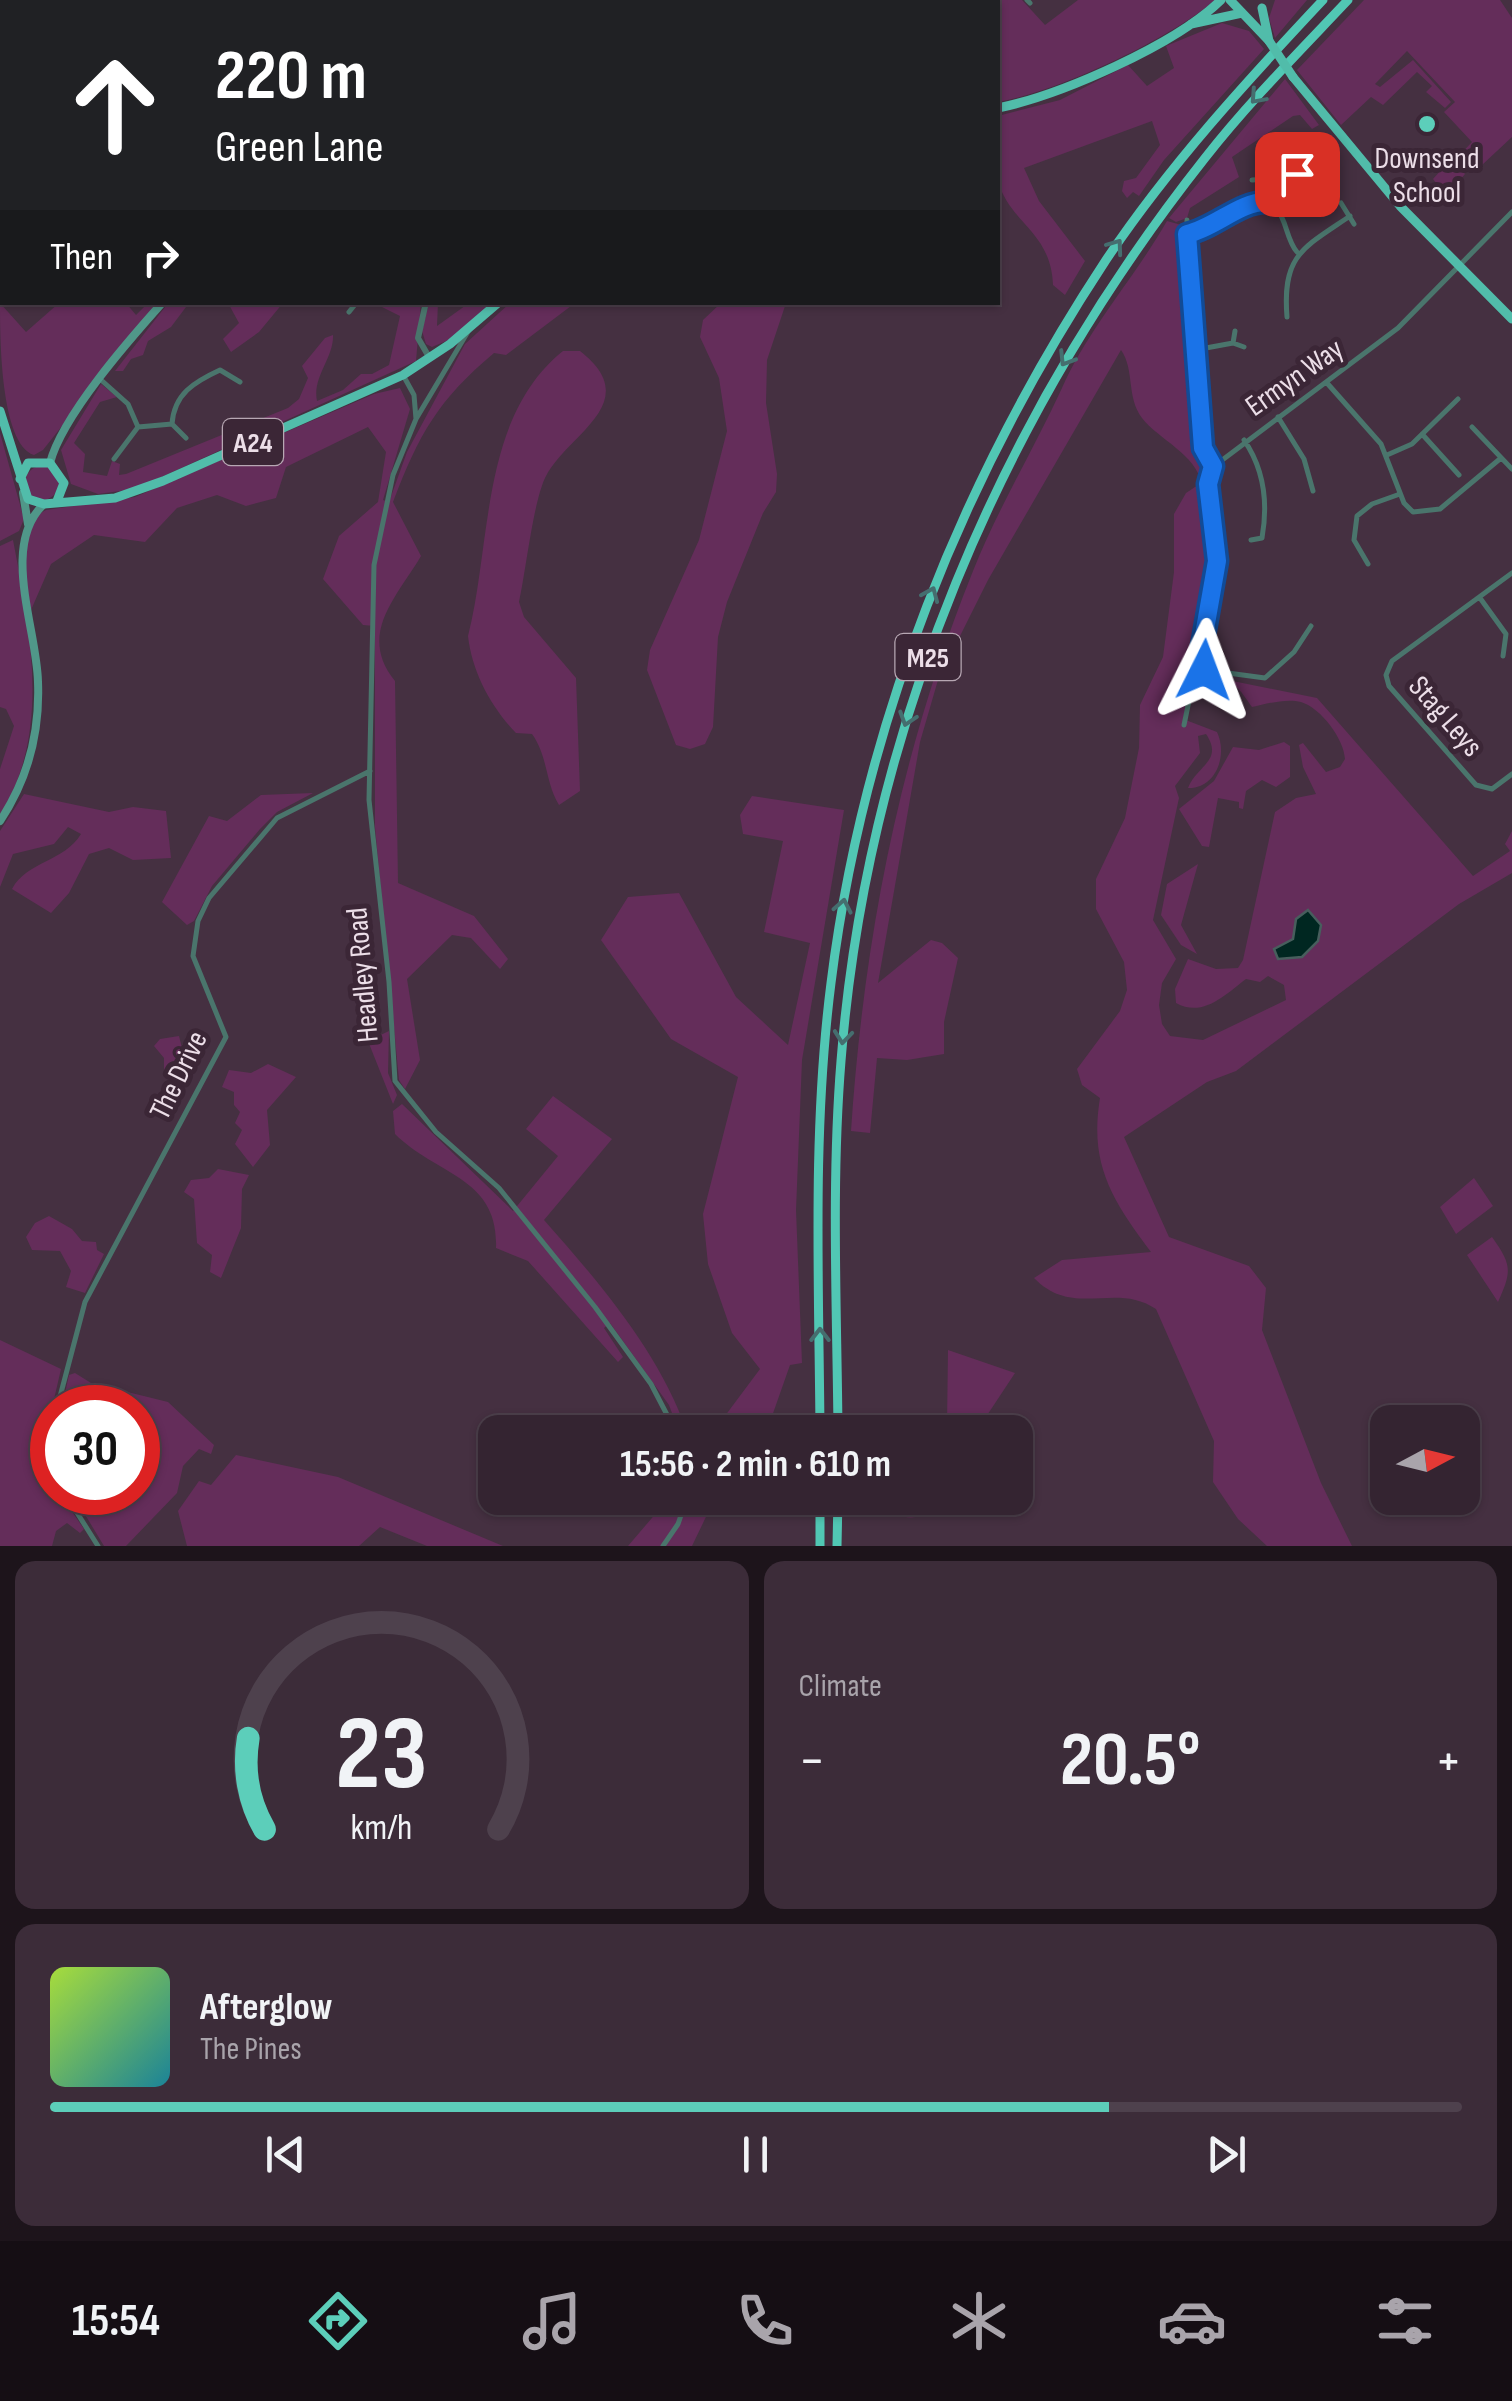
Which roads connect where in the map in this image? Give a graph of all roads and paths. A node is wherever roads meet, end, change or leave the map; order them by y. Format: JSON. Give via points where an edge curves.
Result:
{"nodes":[{"id":1,"x":1221,"y":0,"type":"edge"},
{"id":2,"x":1230,"y":0,"type":"edge"},
{"id":3,"x":1323,"y":0,"type":"edge"},
{"id":4,"x":1348,"y":0,"type":"edge"},
{"id":5,"x":1265,"y":4,"type":"edge"},
{"id":6,"x":1243,"y":13,"type":"junction"},
{"id":7,"x":1192,"y":24,"type":"junction"},
{"id":8,"x":1268,"y":41,"type":"junction"},
{"id":9,"x":1000,"y":107,"type":"edge"},
{"id":10,"x":1280,"y":160,"type":"dead end"},
{"id":11,"x":1309,"y":167,"type":"dead end"},
{"id":12,"x":1269,"y":178,"type":"junction"},
{"id":13,"x":1252,"y":180,"type":"dead end"},
{"id":14,"x":1277,"y":188,"type":"junction"},
{"id":15,"x":1267,"y":202,"type":"junction"},
{"id":16,"x":1342,"y":203,"type":"dead end"},
{"id":17,"x":1512,"y":212,"type":"edge"},
{"id":18,"x":1350,"y":216,"type":"junction"},
{"id":19,"x":1187,"y":220,"type":"dead end"},
{"id":20,"x":1354,"y":224,"type":"dead end"},
{"id":21,"x":1187,"y":234,"type":"junction"},
{"id":22,"x":1297,"y":252,"type":"junction"},
{"id":23,"x":1459,"y":265,"type":"junction"},
{"id":24,"x":161,"y":305,"type":"edge"},
{"id":25,"x":355,"y":305,"type":"edge"},
{"id":26,"x":425,"y":305,"type":"edge"},
{"id":27,"x":496,"y":305,"type":"edge"},
{"id":28,"x":350,"y":312,"type":"dead end"},
{"id":29,"x":1287,"y":317,"type":"dead end"},
{"id":30,"x":1512,"y":319,"type":"edge"},
{"id":31,"x":471,"y":328,"type":"junction"},
{"id":32,"x":1235,"y":331,"type":"dead end"},
{"id":33,"x":1233,"y":343,"type":"junction"},
{"id":34,"x":1244,"y":347,"type":"dead end"},
{"id":35,"x":1195,"y":350,"type":"junction"},
{"id":36,"x":430,"y":358,"type":"junction"},
{"id":37,"x":403,"y":375,"type":"junction"},
{"id":38,"x":100,"y":379,"type":"junction"},
{"id":39,"x":240,"y":382,"type":"dead end"},
{"id":40,"x":1327,"y":383,"type":"junction"},
{"id":41,"x":1458,"y":399,"type":"dead end"},
{"id":42,"x":0,"y":411,"type":"edge"},
{"id":43,"x":1278,"y":417,"type":"junction"},
{"id":44,"x":416,"y":419,"type":"junction"},
{"id":45,"x":172,"y":424,"type":"junction"},
{"id":46,"x":1472,"y":426,"type":"dead end"},
{"id":47,"x":138,"y":428,"type":"junction"},
{"id":48,"x":1422,"y":434,"type":"junction"},
{"id":49,"x":8,"y":437,"type":"junction"},
{"id":50,"x":186,"y":438,"type":"dead end"},
{"id":51,"x":1244,"y":440,"type":"junction"},
{"id":52,"x":1387,"y":455,"type":"junction"},
{"id":53,"x":1501,"y":458,"type":"junction"},
{"id":54,"x":114,"y":460,"type":"dead end"},
{"id":55,"x":28,"y":463,"type":"junction"},
{"id":56,"x":50,"y":464,"type":"junction"},
{"id":57,"x":1213,"y":466,"type":"junction"},
{"id":58,"x":1512,"y":469,"type":"edge"},
{"id":59,"x":1458,"y":475,"type":"dead end"},
{"id":60,"x":64,"y":483,"type":"junction"},
{"id":61,"x":22,"y":487,"type":"junction"},
{"id":62,"x":1313,"y":491,"type":"dead end"},
{"id":63,"x":1400,"y":494,"type":"junction"},
{"id":64,"x":88,"y":499,"type":"junction"},
{"id":65,"x":56,"y":501,"type":"junction"},
{"id":66,"x":44,"y":504,"type":"junction"},
{"id":67,"x":28,"y":524,"type":"junction"},
{"id":68,"x":1251,"y":540,"type":"dead end"},
{"id":69,"x":1368,"y":564,"type":"dead end"},
{"id":70,"x":1512,"y":574,"type":"edge"},
{"id":71,"x":1480,"y":598,"type":"junction"},
{"id":72,"x":1311,"y":626,"type":"dead end"},
{"id":73,"x":1503,"y":656,"type":"dead end"},
{"id":74,"x":1198,"y":669,"type":"junction"},
{"id":75,"x":1184,"y":724,"type":"dead end"},
{"id":76,"x":370,"y":771,"type":"junction"},
{"id":77,"x":1512,"y":774,"type":"edge"},
{"id":78,"x":0,"y":821,"type":"edge"},
{"id":79,"x":63,"y":1385,"type":"edge"},
{"id":80,"x":667,"y":1415,"type":"edge"},
{"id":81,"x":820,"y":1415,"type":"edge"},
{"id":82,"x":838,"y":1415,"type":"edge"},
{"id":83,"x":78,"y":1515,"type":"edge"},
{"id":84,"x":681,"y":1515,"type":"edge"},
{"id":85,"x":820,"y":1515,"type":"edge"},
{"id":86,"x":838,"y":1515,"type":"edge"},
{"id":87,"x":98,"y":1546,"type":"edge"},
{"id":88,"x":663,"y":1546,"type":"edge"},
{"id":89,"x":820,"y":1546,"type":"edge"},
{"id":90,"x":837,"y":1546,"type":"edge"}],
"edges":[{"from":1,"to":7,"type":"highway"},
{"from":2,"to":6,"type":"highway"},
{"from":81,"to":3,"type":"highway","number":"M25","one_way":true,"via":[[820,1102],[830,986],[857,836],[924,612],[1034,377],[1108,258],[1192,144]]},
{"from":4,"to":82,"type":"highway","number":"M25","one_way":true,"via":[[1248,108],[1136,250],[1050,385],[992,496],[940,620],[875,836],[852,963],[836,1165]]},
{"from":5,"to":6,"type":"highway"},
{"from":5,"to":8,"type":"highway"},
{"from":6,"to":7,"type":"highway"},
{"from":6,"to":8,"type":"highway"},
{"from":7,"to":9,"type":"highway","via":[[1069,87]]},
{"from":8,"to":23,"type":"highway","bridge":true,"via":[[1380,184]]},
{"from":10,"to":12,"type":"street"},
{"from":11,"to":14,"type":"street"},
{"from":12,"to":13,"type":"street"},
{"from":12,"to":14,"type":"street"},
{"from":14,"to":15,"type":"street"},
{"from":15,"to":21,"type":"street","via":[[1253,202]]},
{"from":15,"to":22,"type":"street","via":[[1278,210]]},
{"from":16,"to":18,"type":"street"},
{"from":17,"to":23,"type":"street","name":"Ermyn Way"},
{"from":18,"to":20,"type":"street"},
{"from":18,"to":22,"type":"street"},
{"from":19,"to":21,"type":"street"},
{"from":21,"to":35,"type":"street"},
{"from":22,"to":29,"type":"street"},
{"from":23,"to":30,"type":"highway"},
{"from":23,"to":40,"type":"street","name":"Ermyn Way","via":[[1398,328]]},
{"from":24,"to":38,"type":"main road"},
{"from":25,"to":28,"type":"street"},
{"from":26,"to":36,"type":"street","via":[[418,342]]},
{"from":27,"to":31,"type":"highway","number":"A24"},
{"from":31,"to":36,"type":"highway","number":"A24"},
{"from":31,"to":44,"type":"street","name":"Headley Road"},
{"from":32,"to":33,"type":"street"},
{"from":33,"to":34,"type":"street"},
{"from":33,"to":35,"type":"street"},
{"from":35,"to":57,"type":"street","via":[[1204,456]]},
{"from":36,"to":37,"type":"highway","number":"A24"},
{"from":37,"to":44,"type":"street"},
{"from":37,"to":64,"type":"highway","number":"A24","via":[[133,493]]},
{"from":38,"to":47,"type":"street","via":[[128,404]]},
{"from":38,"to":56,"type":"main road"},
{"from":39,"to":45,"type":"street","via":[[220,370],[193,385],[178,397]]},
{"from":40,"to":43,"type":"street","name":"Ermyn Way"},
{"from":40,"to":52,"type":"street"},
{"from":41,"to":48,"type":"street"},
{"from":42,"to":49,"type":"highway"},
{"from":43,"to":51,"type":"street","name":"Ermyn Way"},
{"from":43,"to":62,"type":"street","via":[[1304,459]]},
{"from":44,"to":76,"type":"street","name":"Headley Road","via":[[393,476],[374,566]]},
{"from":45,"to":47,"type":"street"},
{"from":45,"to":50,"type":"street"},
{"from":46,"to":53,"type":"street"},
{"from":47,"to":54,"type":"street"},
{"from":48,"to":52,"type":"street"},
{"from":48,"to":59,"type":"street"},
{"from":49,"to":55,"type":"highway"},
{"from":49,"to":61,"type":"highway"},
{"from":51,"to":57,"type":"street","name":"Ermyn Way"},
{"from":51,"to":68,"type":"street","via":[[1260,472],[1265,514],[1262,538]]},
{"from":52,"to":63,"type":"street"},
{"from":53,"to":58,"type":"street"},
{"from":53,"to":63,"type":"street","via":[[1433,512],[1413,512]]},
{"from":55,"to":56,"type":"highway"},
{"from":55,"to":61,"type":"highway"},
{"from":56,"to":60,"type":"highway"},
{"from":57,"to":74,"type":"street","via":[[1208,484],[1217,561]]},
{"from":60,"to":64,"type":"highway"},
{"from":60,"to":65,"type":"highway"},
{"from":61,"to":66,"type":"highway"},
{"from":61,"to":67,"type":"main road"},
{"from":63,"to":69,"type":"street","via":[[1357,516],[1354,540]]},
{"from":64,"to":65,"type":"highway","number":"A24"},
{"from":65,"to":66,"type":"highway"},
{"from":66,"to":67,"type":"main road"},
{"from":67,"to":78,"type":"main road","via":[[21,583],[37,661],[37,718],[24,780]]},
{"from":70,"to":71,"type":"street","name":"Stag Leys"},
{"from":71,"to":73,"type":"street","via":[[1506,634]]},
{"from":71,"to":77,"type":"street","name":"Stag Leys","via":[[1392,661],[1386,680],[1476,785],[1492,789]]},
{"from":72,"to":74,"type":"street","via":[[1265,678]]},
{"from":74,"to":75,"type":"street"},
{"from":76,"to":79,"type":"street","name":"The Drive","via":[[277,818],[209,898],[192,956],[226,1038],[85,1302]]},
{"from":76,"to":80,"type":"street","name":"Headley Road","via":[[370,837],[390,982],[395,1082],[436,1132],[499,1188],[596,1306]]},
{"from":83,"to":87,"type":"street"},
{"from":84,"to":88,"type":"street"},
{"from":85,"to":89,"type":"highway"},
{"from":86,"to":90,"type":"highway"}]}
